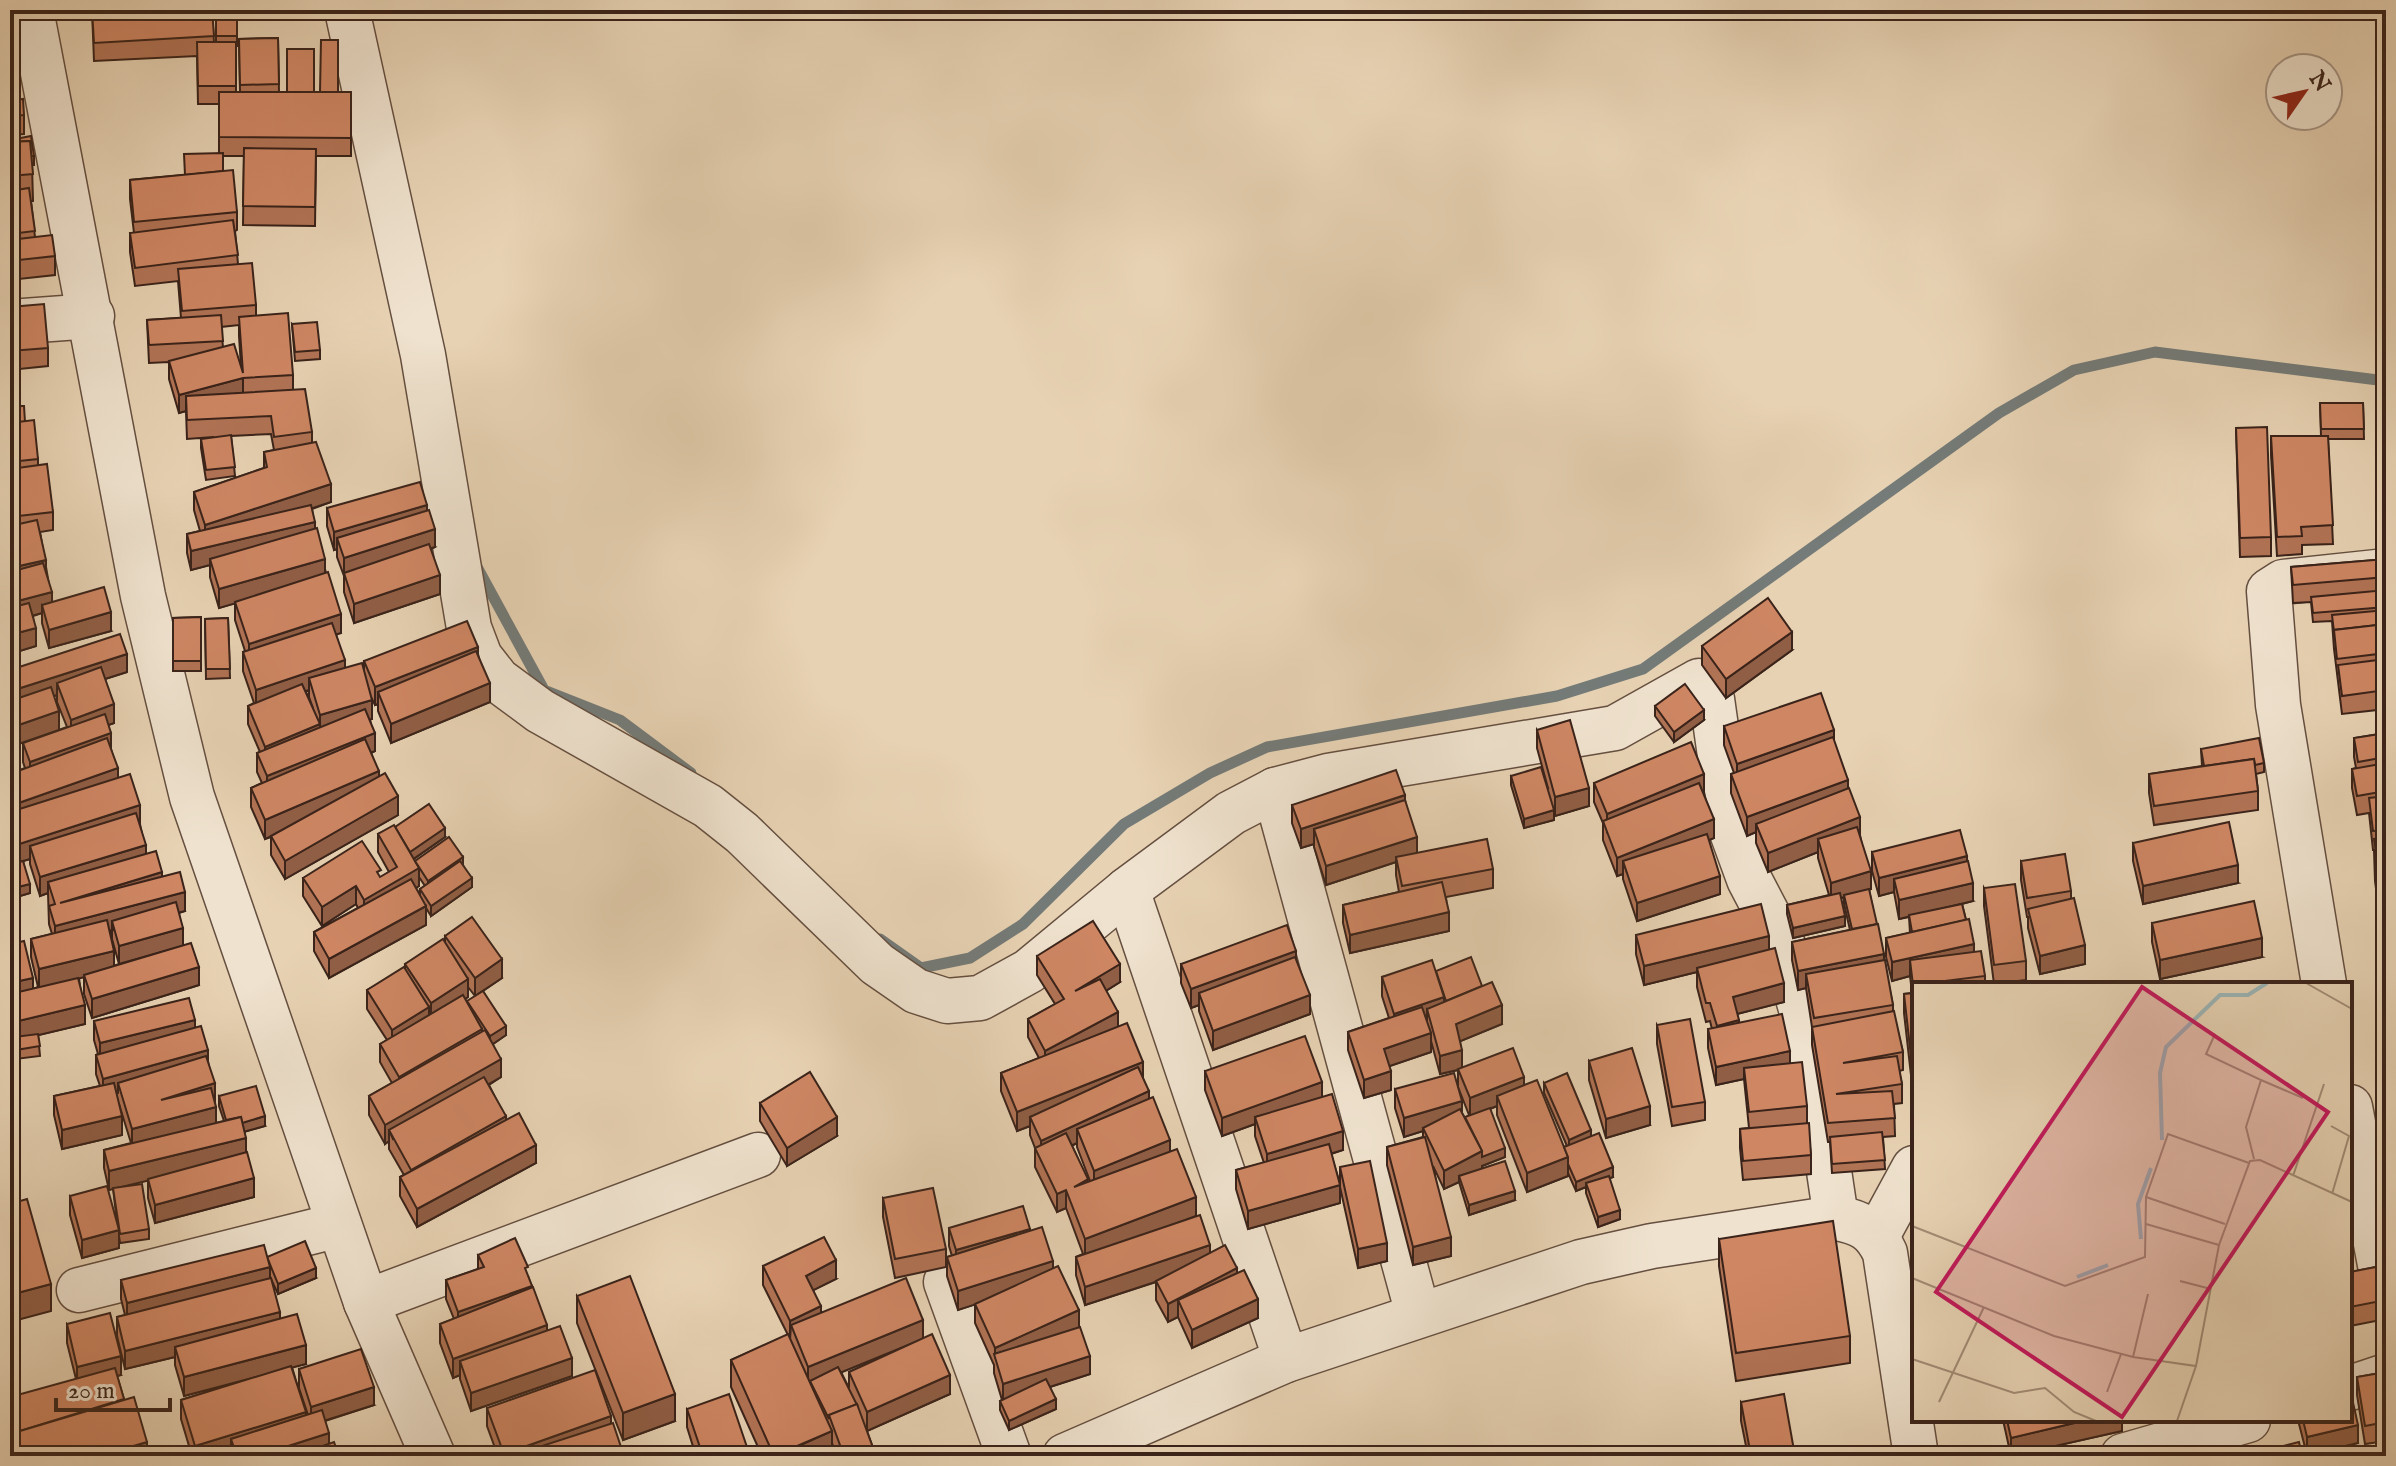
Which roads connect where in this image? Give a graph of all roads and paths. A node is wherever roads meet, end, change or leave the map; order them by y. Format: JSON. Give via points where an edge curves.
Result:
{"nodes":[{"id":1,"x":31,"y":10,"type":"edge"},
{"id":2,"x":347,"y":10,"type":"edge"},
{"id":3,"x":92,"y":316,"type":"junction"},
{"id":4,"x":10,"y":322,"type":"edge"},
{"id":5,"x":2386,"y":571,"type":"edge"},
{"id":6,"x":1275,"y":790,"type":"junction"},
{"id":7,"x":1127,"y":890,"type":"junction"},
{"id":8,"x":2324,"y":982,"type":"edge"},
{"id":9,"x":2352,"y":1118,"type":"edge"},
{"id":10,"x":758,"y":1155,"type":"dead end"},
{"id":11,"x":1912,"y":1172,"type":"edge"},
{"id":12,"x":1836,"y":1218,"type":"junction"},
{"id":13,"x":339,"y":1225,"type":"junction"},
{"id":14,"x":1877,"y":1236,"type":"junction"},
{"id":15,"x":2382,"y":1275,"type":"edge"},
{"id":16,"x":946,"y":1282,"type":"edge"},
{"id":17,"x":79,"y":1290,"type":"dead end"},
{"id":18,"x":366,"y":1302,"type":"junction"},
{"id":19,"x":1418,"y":1314,"type":"junction"},
{"id":20,"x":1286,"y":1360,"type":"junction"},
{"id":21,"x":2386,"y":1376,"type":"edge"},
{"id":22,"x":2352,"y":1387,"type":"edge"},
{"id":23,"x":2241,"y":1422,"type":"edge"},
{"id":24,"x":433,"y":1456,"type":"edge"},
{"id":25,"x":1009,"y":1456,"type":"edge"},
{"id":26,"x":1065,"y":1456,"type":"edge"},
{"id":27,"x":1916,"y":1456,"type":"edge"},
{"id":28,"x":2123,"y":1456,"type":"edge"}],
"edges":[{"from":1,"to":3,"type":"street"},
{"from":2,"to":7,"type":"street","via":[[423,355],[469,628],[480,657],[498,680],[540,711],[708,806],[877,964],[916,991],[947,1001],[980,998],[1029,971]]},
{"from":3,"to":4,"type":"street"},
{"from":3,"to":13,"type":"street","via":[[143,596],[192,797]]},
{"from":5,"to":8,"type":"street","via":[[2283,582],[2269,591],[2278,705]]},
{"from":6,"to":7,"type":"street","via":[[1231,813]]},
{"from":6,"to":12,"type":"street","via":[[1328,776],[1615,728],[1699,681],[1712,699],[1730,827],[1749,879],[1782,942],[1809,1037]]},
{"from":6,"to":19,"type":"street"},
{"from":7,"to":20,"type":"street"},
{"from":9,"to":15,"type":"street"},
{"from":10,"to":18,"type":"street"},
{"from":11,"to":14,"type":"street"},
{"from":12,"to":14,"type":"street"},
{"from":12,"to":19,"type":"street","via":[[1581,1262]]},
{"from":13,"to":17,"type":"street"},
{"from":13,"to":18,"type":"street"},
{"from":14,"to":27,"type":"street","via":[[1890,1274]]},
{"from":16,"to":25,"type":"street"},
{"from":18,"to":24,"type":"street"},
{"from":19,"to":20,"type":"street"},
{"from":20,"to":26,"type":"street"},
{"from":21,"to":22,"type":"street"},
{"from":23,"to":28,"type":"street"}]}
